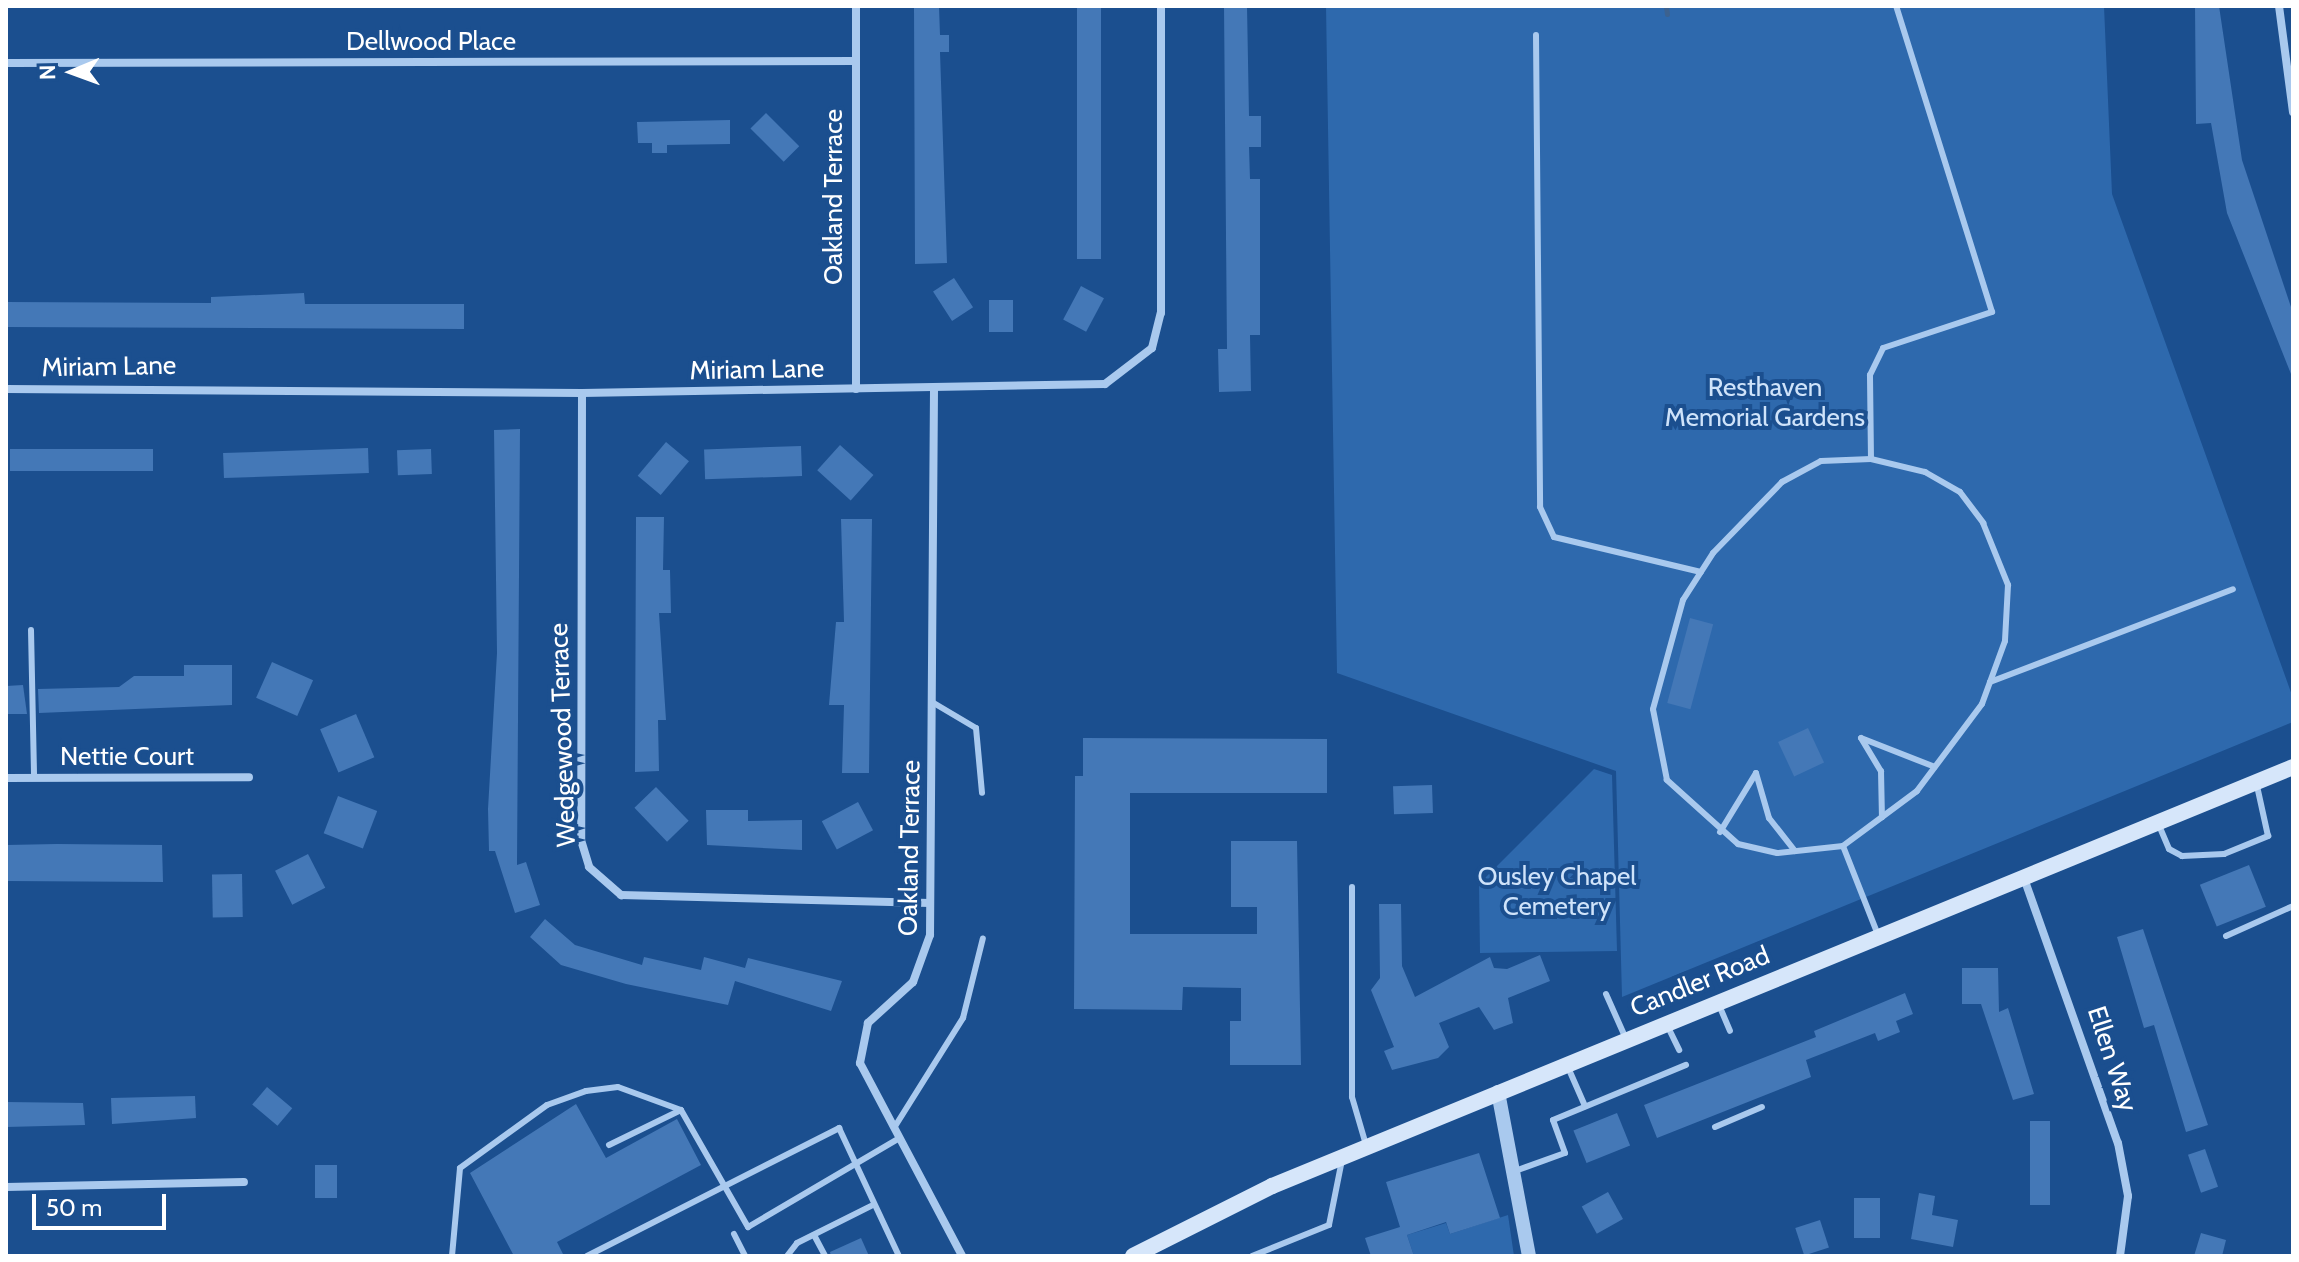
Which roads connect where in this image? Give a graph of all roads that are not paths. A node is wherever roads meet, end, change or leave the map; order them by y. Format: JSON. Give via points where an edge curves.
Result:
{"nodes":[{"id":1,"x":856,"y":6,"type":"edge"},
{"id":2,"x":1161,"y":6,"type":"edge"},
{"id":3,"x":1896,"y":6,"type":"edge"},
{"id":4,"x":2279,"y":6,"type":"edge"},
{"id":5,"x":1536,"y":35,"type":"dead end"},
{"id":6,"x":855,"y":61,"type":"junction"},
{"id":7,"x":6,"y":63,"type":"edge"},
{"id":8,"x":2293,"y":112,"type":"edge"},
{"id":9,"x":6,"y":389,"type":"edge"},
{"id":10,"x":856,"y":389,"type":"junction"},
{"id":11,"x":934,"y":390,"type":"junction"},
{"id":12,"x":582,"y":393,"type":"junction"},
{"id":13,"x":1871,"y":459,"type":"junction"},
{"id":14,"x":1701,"y":572,"type":"junction"},
{"id":15,"x":2233,"y":589,"type":"dead end"},
{"id":16,"x":31,"y":630,"type":"dead end"},
{"id":17,"x":1990,"y":682,"type":"junction"},
{"id":18,"x":932,"y":702,"type":"junction"},
{"id":19,"x":1935,"y":767,"type":"junction"},
{"id":20,"x":2293,"y":767,"type":"edge"},
{"id":21,"x":249,"y":777,"type":"dead end"},
{"id":22,"x":6,"y":778,"type":"edge"},
{"id":23,"x":34,"y":778,"type":"junction"},
{"id":24,"x":2256,"y":782,"type":"junction"},
{"id":25,"x":982,"y":793,"type":"dead end"},
{"id":26,"x":1882,"y":817,"type":"junction"},
{"id":27,"x":2158,"y":823,"type":"junction"},
{"id":28,"x":1720,"y":832,"type":"junction"},
{"id":29,"x":1843,"y":846,"type":"junction"},
{"id":30,"x":1795,"y":851,"type":"junction"},
{"id":31,"x":2025,"y":881,"type":"junction"},
{"id":32,"x":1352,"y":887,"type":"dead end"},
{"id":33,"x":930,"y":903,"type":"junction"},
{"id":34,"x":2293,"y":906,"type":"edge"},
{"id":35,"x":1878,"y":935,"type":"junction"},
{"id":36,"x":2226,"y":936,"type":"dead end"},
{"id":37,"x":983,"y":938,"type":"dead end"},
{"id":38,"x":1606,"y":994,"type":"dead end"},
{"id":39,"x":1717,"y":1001,"type":"junction"},
{"id":40,"x":1666,"y":1022,"type":"junction"},
{"id":41,"x":1730,"y":1031,"type":"dead end"},
{"id":42,"x":1626,"y":1039,"type":"junction"},
{"id":43,"x":1679,"y":1050,"type":"dead end"},
{"id":44,"x":1566,"y":1063,"type":"junction"},
{"id":45,"x":1686,"y":1065,"type":"dead end"},
{"id":46,"x":1498,"y":1092,"type":"junction"},
{"id":47,"x":1585,"y":1106,"type":"junction"},
{"id":48,"x":1762,"y":1107,"type":"dead end"},
{"id":49,"x":681,"y":1110,"type":"junction"},
{"id":50,"x":1715,"y":1127,"type":"dead end"},
{"id":51,"x":893,"y":1129,"type":"junction"},
{"id":52,"x":898,"y":1139,"type":"junction"},
{"id":53,"x":609,"y":1145,"type":"dead end"},
{"id":54,"x":1367,"y":1146,"type":"junction"},
{"id":55,"x":1343,"y":1156,"type":"junction"},
{"id":56,"x":863,"y":1166,"type":"junction"},
{"id":57,"x":1512,"y":1173,"type":"junction"},
{"id":58,"x":244,"y":1182,"type":"dead end"},
{"id":59,"x":723,"y":1182,"type":"junction"},
{"id":60,"x":6,"y":1187,"type":"edge"},
{"id":61,"x":871,"y":1206,"type":"junction"},
{"id":62,"x":734,"y":1234,"type":"dead end"},
{"id":63,"x":814,"y":1235,"type":"junction"},
{"id":64,"x":452,"y":1256,"type":"edge"},
{"id":65,"x":587,"y":1256,"type":"edge"},
{"id":66,"x":745,"y":1256,"type":"edge"},
{"id":67,"x":788,"y":1256,"type":"edge"},
{"id":68,"x":825,"y":1256,"type":"edge"},
{"id":69,"x":899,"y":1256,"type":"edge"},
{"id":70,"x":962,"y":1256,"type":"edge"},
{"id":71,"x":1133,"y":1256,"type":"edge"},
{"id":72,"x":1252,"y":1256,"type":"edge"},
{"id":73,"x":1529,"y":1256,"type":"edge"},
{"id":74,"x":2120,"y":1256,"type":"edge"}],
"edges":[{"from":1,"to":6,"type":"street","name":"Oakland Terrace"},
{"from":2,"to":11,"type":"street","name":"Miriam Lane","via":[[1163,265],[1152,348],[1130,370],[1090,387]]},
{"from":3,"to":13,"type":"lane","via":[[1992,312],[1883,348],[1870,375]]},
{"from":4,"to":8,"type":"street"},
{"from":5,"to":14,"type":"lane","via":[[1540,507],[1554,537]]},
{"from":6,"to":7,"type":"street","name":"Dellwood Place"},
{"from":6,"to":10,"type":"street","name":"Oakland Terrace"},
{"from":9,"to":12,"type":"street","name":"Miriam Lane"},
{"from":10,"to":11,"type":"street","name":"Miriam Lane"},
{"from":10,"to":12,"type":"street","name":"Miriam Lane"},
{"from":11,"to":18,"type":"street","name":"Oakland Terrace"},
{"from":12,"to":33,"type":"street","name":"Wedgewood Terrace","via":[[581,840],[589,867],[604,887],[621,895]]},
{"from":13,"to":14,"type":"lane","via":[[1821,461],[1782,482]]},
{"from":13,"to":17,"type":"lane","via":[[1925,472],[1960,492],[1983,523],[2008,585],[2005,641]]},
{"from":14,"to":28,"type":"lane","via":[[1683,600],[1653,709],[1667,780]]},
{"from":15,"to":17,"type":"lane"},
{"from":16,"to":23,"type":"lane"},
{"from":17,"to":19,"type":"lane"},
{"from":18,"to":25,"type":"lane","via":[[976,728]]},
{"from":18,"to":33,"type":"street","name":"Oakland Terrace"},
{"from":19,"to":26,"type":"lane"},
{"from":19,"to":26,"type":"lane","via":[[1861,738],[1881,771]]},
{"from":20,"to":24,"type":"main road","name":"Candler Road"},
{"from":21,"to":23,"type":"street","name":"Nettie Court"},
{"from":22,"to":23,"type":"street","name":"Nettie Court"},
{"from":24,"to":27,"type":"main road","name":"Candler Road"},
{"from":24,"to":27,"type":"lane","via":[[2268,836],[2224,854],[2182,856],[2169,849]]},
{"from":26,"to":29,"type":"lane"},
{"from":27,"to":31,"type":"main road","name":"Candler Road"},
{"from":28,"to":30,"type":"lane","via":[[1738,844]]},
{"from":28,"to":30,"type":"lane","via":[[1756,773],[1769,818]]},
{"from":29,"to":30,"type":"lane"},
{"from":29,"to":35,"type":"lane"},
{"from":31,"to":35,"type":"main road","name":"Candler Road"},
{"from":31,"to":74,"type":"street","name":"Ellen Way","via":[[2118,1143],[2128,1196]]},
{"from":32,"to":54,"type":"lane","via":[[1352,1097]]},
{"from":33,"to":51,"type":"street","name":"Oakland Terrace","via":[[925,963],[868,1023],[860,1042],[865,1078]]},
{"from":34,"to":36,"type":"lane"},
{"from":35,"to":39,"type":"main road","name":"Candler Road"},
{"from":37,"to":51,"type":"lane","via":[[963,1018]]},
{"from":38,"to":42,"type":"lane"},
{"from":39,"to":40,"type":"main road","name":"Candler Road"},
{"from":39,"to":41,"type":"lane"},
{"from":40,"to":42,"type":"main road","name":"Candler Road"},
{"from":40,"to":43,"type":"lane"},
{"from":42,"to":44,"type":"main road","name":"Candler Road"},
{"from":44,"to":46,"type":"main road","name":"Candler Road"},
{"from":44,"to":47,"type":"lane"},
{"from":45,"to":47,"type":"lane"},
{"from":46,"to":54,"type":"main road","name":"Candler Road"},
{"from":46,"to":57,"type":"street"},
{"from":47,"to":57,"type":"lane","via":[[1553,1120],[1565,1153]]},
{"from":48,"to":50,"type":"lane"},
{"from":49,"to":53,"type":"lane"},
{"from":49,"to":59,"type":"lane"},
{"from":49,"to":64,"type":"lane","via":[[618,1087],[547,1105],[460,1168]]},
{"from":51,"to":52,"type":"street","name":"Oakland Terrace"},
{"from":52,"to":56,"type":"lane"},
{"from":52,"to":70,"type":"street","name":"Oakland Terrace"},
{"from":54,"to":55,"type":"main road","name":"Candler Road"},
{"from":55,"to":71,"type":"main road","name":"Candler Road"},
{"from":55,"to":72,"type":"lane","via":[[1329,1225]]},
{"from":56,"to":59,"type":"lane","via":[[839,1128]]},
{"from":56,"to":59,"type":"lane","via":[[748,1227]]},
{"from":56,"to":61,"type":"lane"},
{"from":57,"to":73,"type":"street"},
{"from":58,"to":60,"type":"street"},
{"from":59,"to":65,"type":"lane"},
{"from":61,"to":63,"type":"lane"},
{"from":61,"to":69,"type":"lane"},
{"from":62,"to":66,"type":"lane"},
{"from":63,"to":67,"type":"lane"},
{"from":63,"to":68,"type":"lane"}]}
